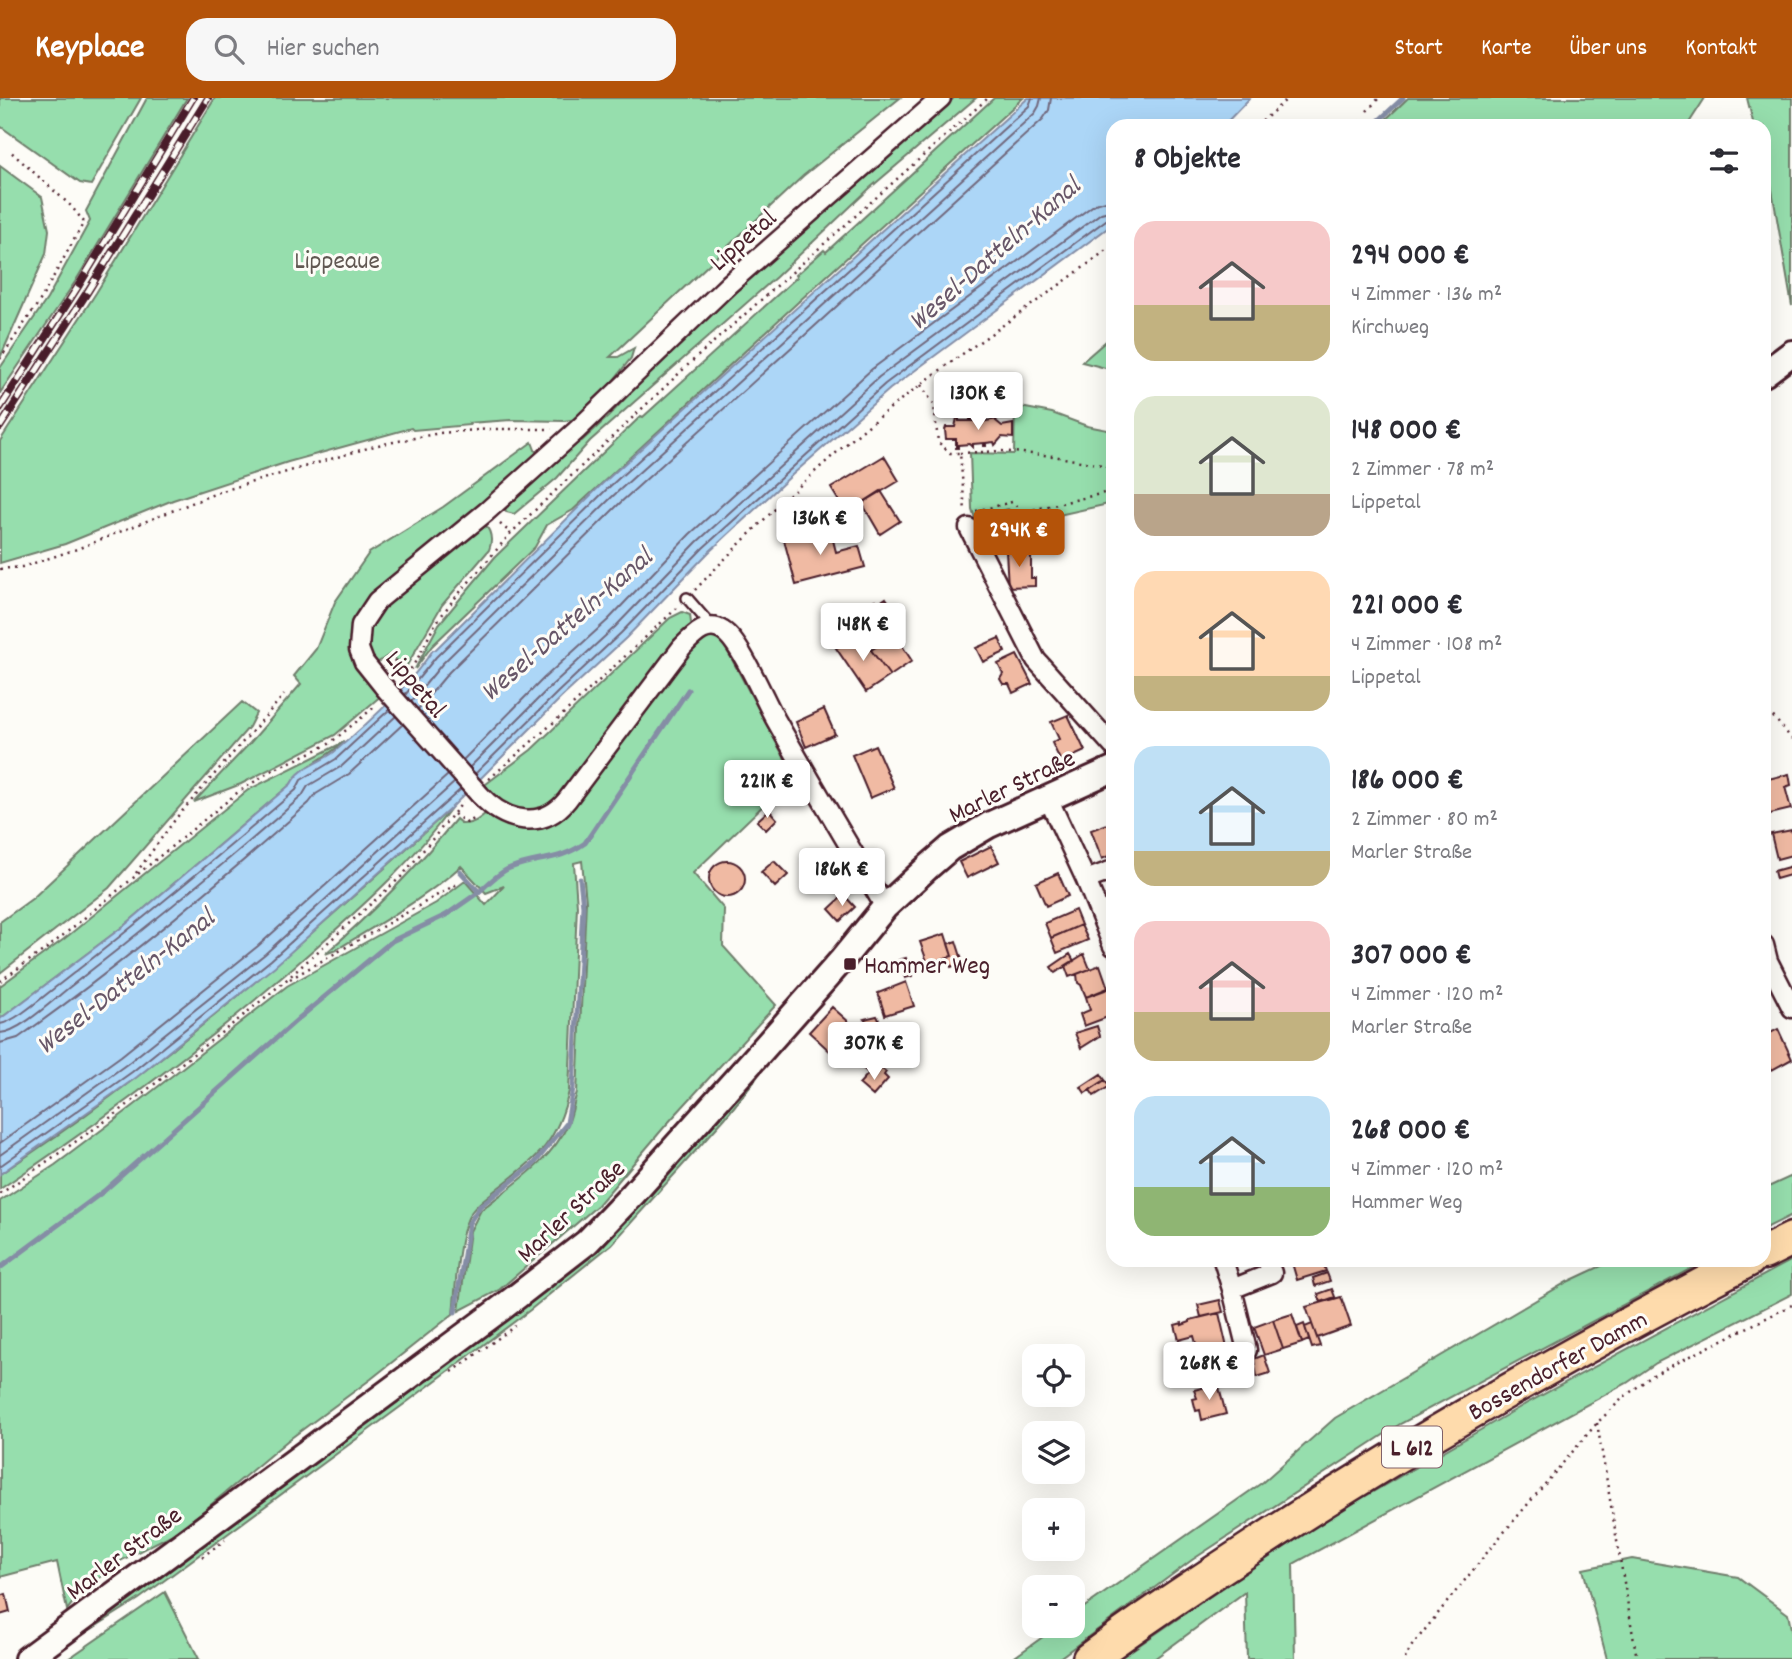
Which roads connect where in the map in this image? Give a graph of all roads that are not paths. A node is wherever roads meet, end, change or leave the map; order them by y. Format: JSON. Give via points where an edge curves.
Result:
{"nodes":[{"id":1,"x":941,"y":98,"type":"edge"},
{"id":2,"x":1792,"y":354,"type":"edge"},
{"id":3,"x":1771,"y":369,"type":"edge"},
{"id":4,"x":969,"y":528,"type":"dead end"},
{"id":5,"x":687,"y":598,"type":"road end"},
{"id":6,"x":713,"y":628,"type":"junction"},
{"id":7,"x":1106,"y":738,"type":"edge"},
{"id":8,"x":1106,"y":772,"type":"edge"},
{"id":9,"x":1048,"y":798,"type":"junction"},
{"id":10,"x":1106,"y":873,"type":"edge"},
{"id":11,"x":1086,"y":880,"type":"junction"},
{"id":12,"x":885,"y":906,"type":"junction"},
{"id":13,"x":1106,"y":929,"type":"edge"},
{"id":14,"x":1771,"y":968,"type":"edge"},
{"id":15,"x":1792,"y":1008,"type":"edge"},
{"id":16,"x":1792,"y":1239,"type":"edge"},
{"id":17,"x":1771,"y":1250,"type":"edge"},
{"id":18,"x":1230,"y":1267,"type":"edge"},
{"id":19,"x":1270,"y":1267,"type":"edge"},
{"id":20,"x":1736,"y":1267,"type":"edge"},
{"id":21,"x":1232,"y":1289,"type":"junction"},
{"id":22,"x":1247,"y":1350,"type":"dead end"},
{"id":23,"x":27,"y":1659,"type":"edge"},
{"id":24,"x":1089,"y":1659,"type":"edge"}],
"edges":[{"from":1,"to":6,"type":"street","name":"Lippetal","bridge":true,"via":[[729,284],[578,430],[377,601],[361,625],[359,649],[384,693],[477,792],[500,813],[540,819],[562,806],[682,647],[697,632]]},
{"from":2,"to":3,"type":"main road"},
{"from":4,"to":7,"type":"street","via":[[1036,660]]},
{"from":5,"to":6,"type":"lane"},
{"from":6,"to":12,"type":"street","via":[[734,642]]},
{"from":8,"to":9,"type":"main road","name":"Marler Straße"},
{"from":9,"to":11,"type":"street"},
{"from":9,"to":12,"type":"main road","name":"Marler Straße","via":[[960,842]]},
{"from":10,"to":11,"type":"street"},
{"from":11,"to":13,"type":"street"},
{"from":12,"to":23,"type":"main road","name":"Marler Straße","via":[[763,1049],[587,1242]]},
{"from":14,"to":15,"type":"street"},
{"from":16,"to":17,"type":"highway"},
{"from":18,"to":21,"type":"street"},
{"from":19,"to":21,"type":"street","via":[[1272,1273]]},
{"from":20,"to":24,"type":"highway","name":"Bossendorfer Damm","number":"L 612","via":[[1588,1345],[1396,1456]]},
{"from":21,"to":22,"type":"street"}]}
